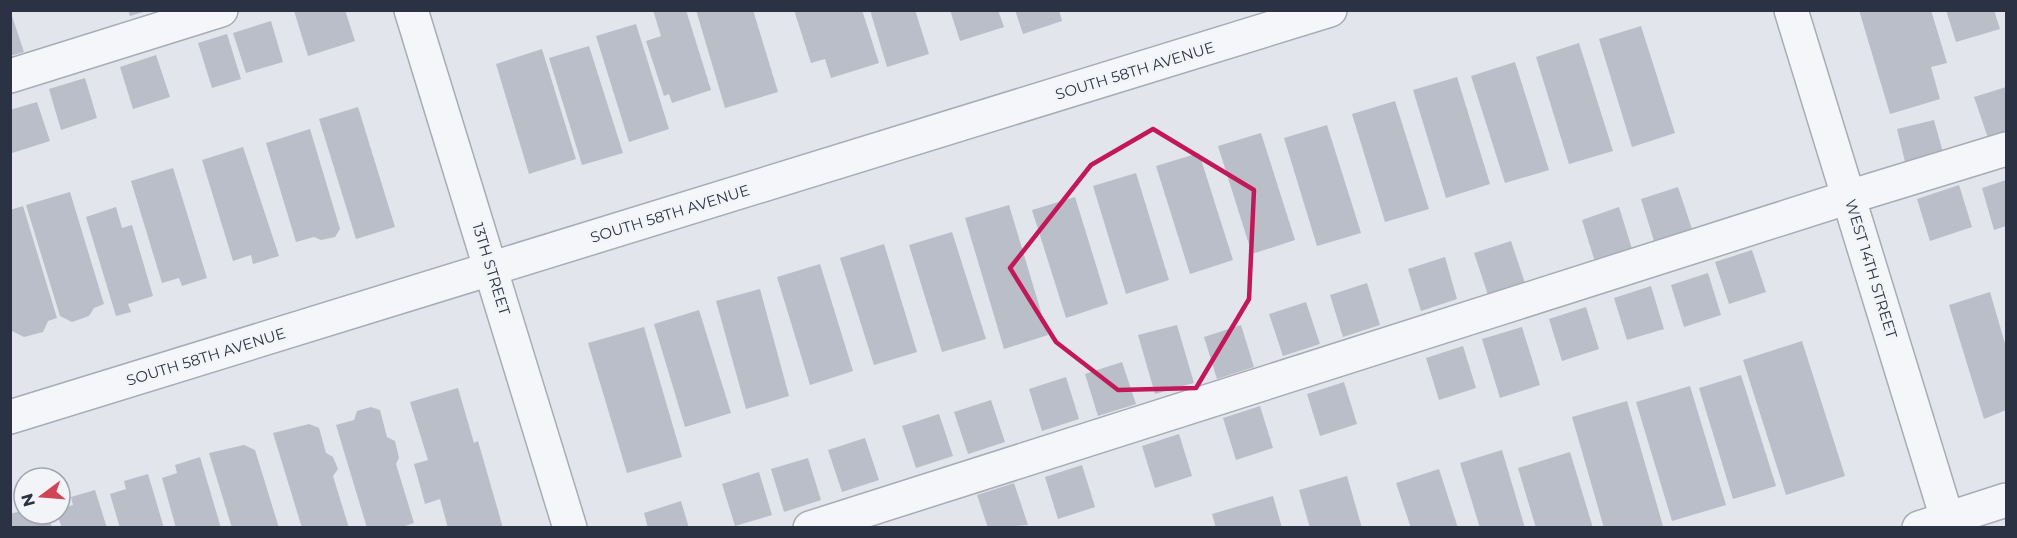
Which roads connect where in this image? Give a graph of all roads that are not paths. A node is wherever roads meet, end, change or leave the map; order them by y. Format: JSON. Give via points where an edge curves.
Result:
{"nodes":[{"id":1,"x":221,"y":10,"type":"edge"},
{"id":2,"x":411,"y":10,"type":"edge"},
{"id":3,"x":1330,"y":10,"type":"edge"},
{"id":4,"x":1791,"y":10,"type":"edge"},
{"id":5,"x":10,"y":76,"type":"edge"},
{"id":6,"x":2007,"y":149,"type":"edge"},
{"id":7,"x":1849,"y":197,"type":"junction"},
{"id":8,"x":491,"y":269,"type":"junction"},
{"id":9,"x":10,"y":417,"type":"edge"},
{"id":10,"x":2007,"y":500,"type":"edge"},
{"id":11,"x":1939,"y":524,"type":"edge"},
{"id":12,"x":570,"y":528,"type":"edge"},
{"id":13,"x":810,"y":528,"type":"edge"}],
"edges":[{"from":1,"to":5,"type":"street"},
{"from":2,"to":8,"type":"street","name":"13TH STREET"},
{"from":3,"to":8,"type":"street","name":"SOUTH 58TH AVENUE"},
{"from":4,"to":7,"type":"street","name":"WEST 14TH STREET"},
{"from":6,"to":7,"type":"street"},
{"from":7,"to":11,"type":"street","name":"WEST 14TH STREET"},
{"from":7,"to":13,"type":"street"},
{"from":8,"to":9,"type":"street","name":"SOUTH 58TH AVENUE"},
{"from":8,"to":12,"type":"street","name":"13TH STREET"},
{"from":10,"to":11,"type":"street"}]}
